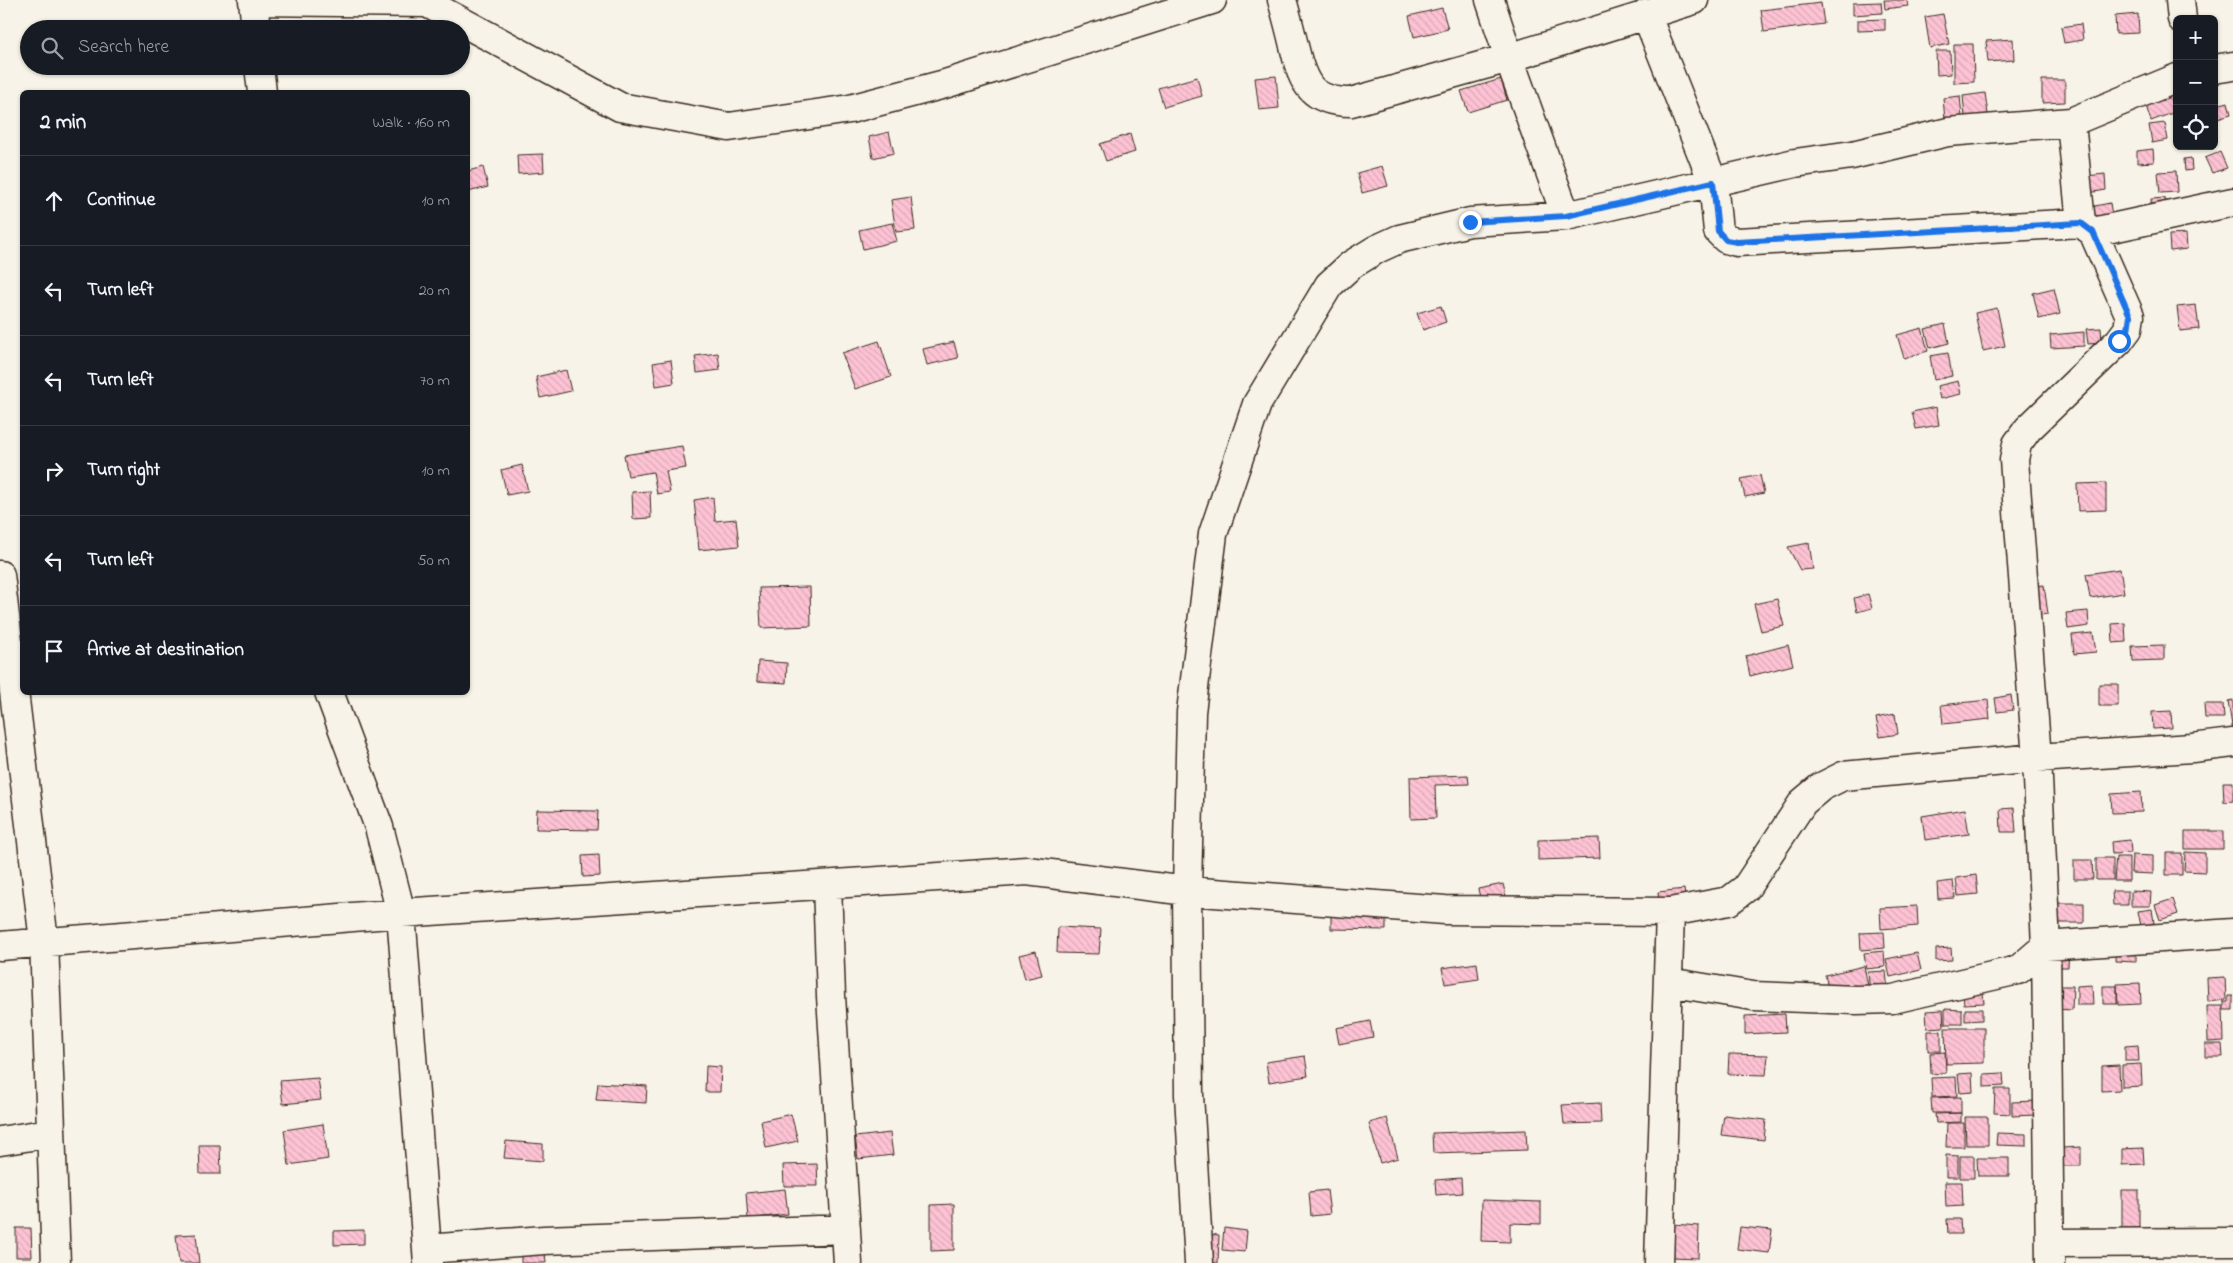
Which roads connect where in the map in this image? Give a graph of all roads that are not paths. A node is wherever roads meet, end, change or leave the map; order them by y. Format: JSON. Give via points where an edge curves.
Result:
{"nodes":[{"id":1,"x":253,"y":0,"type":"edge"},
{"id":2,"x":1212,"y":0,"type":"edge"},
{"id":3,"x":1282,"y":0,"type":"edge"},
{"id":4,"x":1490,"y":0,"type":"edge"},
{"id":5,"x":1694,"y":0,"type":"edge"},
{"id":6,"x":2180,"y":0,"type":"edge"},
{"id":7,"x":1646,"y":14,"type":"junction"},
{"id":8,"x":2182,"y":15,"type":"edge"},
{"id":9,"x":255,"y":20,"type":"edge"},
{"id":10,"x":459,"y":20,"type":"edge"},
{"id":11,"x":470,"y":26,"type":"edge"},
{"id":12,"x":1509,"y":58,"type":"junction"},
{"id":13,"x":2233,"y":66,"type":"edge"},
{"id":14,"x":2218,"y":68,"type":"edge"},
{"id":15,"x":260,"y":75,"type":"edge"},
{"id":16,"x":2173,"y":80,"type":"edge"},
{"id":17,"x":262,"y":90,"type":"edge"},
{"id":18,"x":2071,"y":122,"type":"junction"},
{"id":19,"x":1713,"y":182,"type":"junction"},
{"id":20,"x":2233,"y":202,"type":"edge"},
{"id":21,"x":1566,"y":216,"type":"junction"},
{"id":22,"x":2087,"y":228,"type":"junction"},
{"id":23,"x":0,"y":575,"type":"edge"},
{"id":24,"x":0,"y":583,"type":"edge"},
{"id":25,"x":330,"y":695,"type":"edge"},
{"id":26,"x":2233,"y":743,"type":"edge"},
{"id":27,"x":2037,"y":758,"type":"junction"},
{"id":28,"x":827,"y":885,"type":"junction"},
{"id":29,"x":1188,"y":891,"type":"junction"},
{"id":30,"x":1670,"y":912,"type":"junction"},
{"id":31,"x":401,"y":913,"type":"junction"},
{"id":32,"x":2233,"y":933,"type":"edge"},
{"id":33,"x":44,"y":942,"type":"junction"},
{"id":34,"x":0,"y":946,"type":"edge"},
{"id":35,"x":2046,"y":946,"type":"junction"},
{"id":36,"x":1668,"y":982,"type":"junction"},
{"id":37,"x":50,"y":1133,"type":"junction"},
{"id":38,"x":0,"y":1141,"type":"edge"},
{"id":39,"x":846,"y":1229,"type":"junction"},
{"id":40,"x":2233,"y":1242,"type":"edge"},
{"id":41,"x":2050,"y":1253,"type":"edge"},
{"id":42,"x":427,"y":1256,"type":"edge"},
{"id":43,"x":56,"y":1263,"type":"edge"},
{"id":44,"x":848,"y":1263,"type":"edge"},
{"id":45,"x":1199,"y":1263,"type":"edge"},
{"id":46,"x":1659,"y":1263,"type":"edge"}],
"edges":[{"from":1,"to":9,"type":"street"},
{"from":1,"to":10,"type":"street","via":[[427,3]]},
{"from":2,"to":11,"type":"street","via":[[935,86],[850,108],[728,127],[620,107]]},
{"from":3,"to":12,"type":"street","via":[[1302,76],[1310,88],[1336,102],[1351,102]]},
{"from":4,"to":12,"type":"street"},
{"from":5,"to":7,"type":"street"},
{"from":6,"to":8,"type":"street"},
{"from":7,"to":12,"type":"street"},
{"from":7,"to":19,"type":"street"},
{"from":12,"to":21,"type":"street"},
{"from":13,"to":14,"type":"street"},
{"from":15,"to":17,"type":"street"},
{"from":16,"to":18,"type":"street"},
{"from":18,"to":19,"type":"street","via":[[1948,132],[1852,155],[1795,163]]},
{"from":18,"to":22,"type":"street"},
{"from":19,"to":21,"type":"street"},
{"from":19,"to":22,"type":"street","via":[[1718,231],[1726,240],[1737,242]]},
{"from":20,"to":22,"type":"street"},
{"from":21,"to":29,"type":"street","via":[[1470,222],[1400,240],[1371,253],[1329,285],[1257,404],[1213,534],[1192,712]]},
{"from":22,"to":27,"type":"street","via":[[2130,316],[2128,330],[2119,341],[2028,429],[2017,444],[2014,460]]},
{"from":23,"to":24,"type":"street"},
{"from":24,"to":33,"type":"street"},
{"from":25,"to":31,"type":"street","via":[[379,828]]},
{"from":26,"to":27,"type":"street"},
{"from":27,"to":30,"type":"street","via":[[1843,776],[1821,787],[1803,802],[1746,888],[1729,900]]},
{"from":27,"to":35,"type":"street"},
{"from":28,"to":29,"type":"street","via":[[1027,871]]},
{"from":28,"to":31,"type":"street"},
{"from":28,"to":39,"type":"street"},
{"from":29,"to":30,"type":"street","via":[[1445,910]]},
{"from":29,"to":45,"type":"street","via":[[1189,1095]]},
{"from":30,"to":36,"type":"street"},
{"from":31,"to":33,"type":"street"},
{"from":31,"to":42,"type":"street"},
{"from":32,"to":35,"type":"street"},
{"from":33,"to":34,"type":"street"},
{"from":33,"to":37,"type":"street"},
{"from":35,"to":36,"type":"street","via":[[2018,970],[1893,999],[1753,996]]},
{"from":35,"to":41,"type":"street"},
{"from":36,"to":46,"type":"street"},
{"from":37,"to":38,"type":"street"},
{"from":37,"to":43,"type":"street"},
{"from":39,"to":42,"type":"street","via":[[544,1240]]},
{"from":39,"to":44,"type":"street"},
{"from":40,"to":41,"type":"street"}]}
